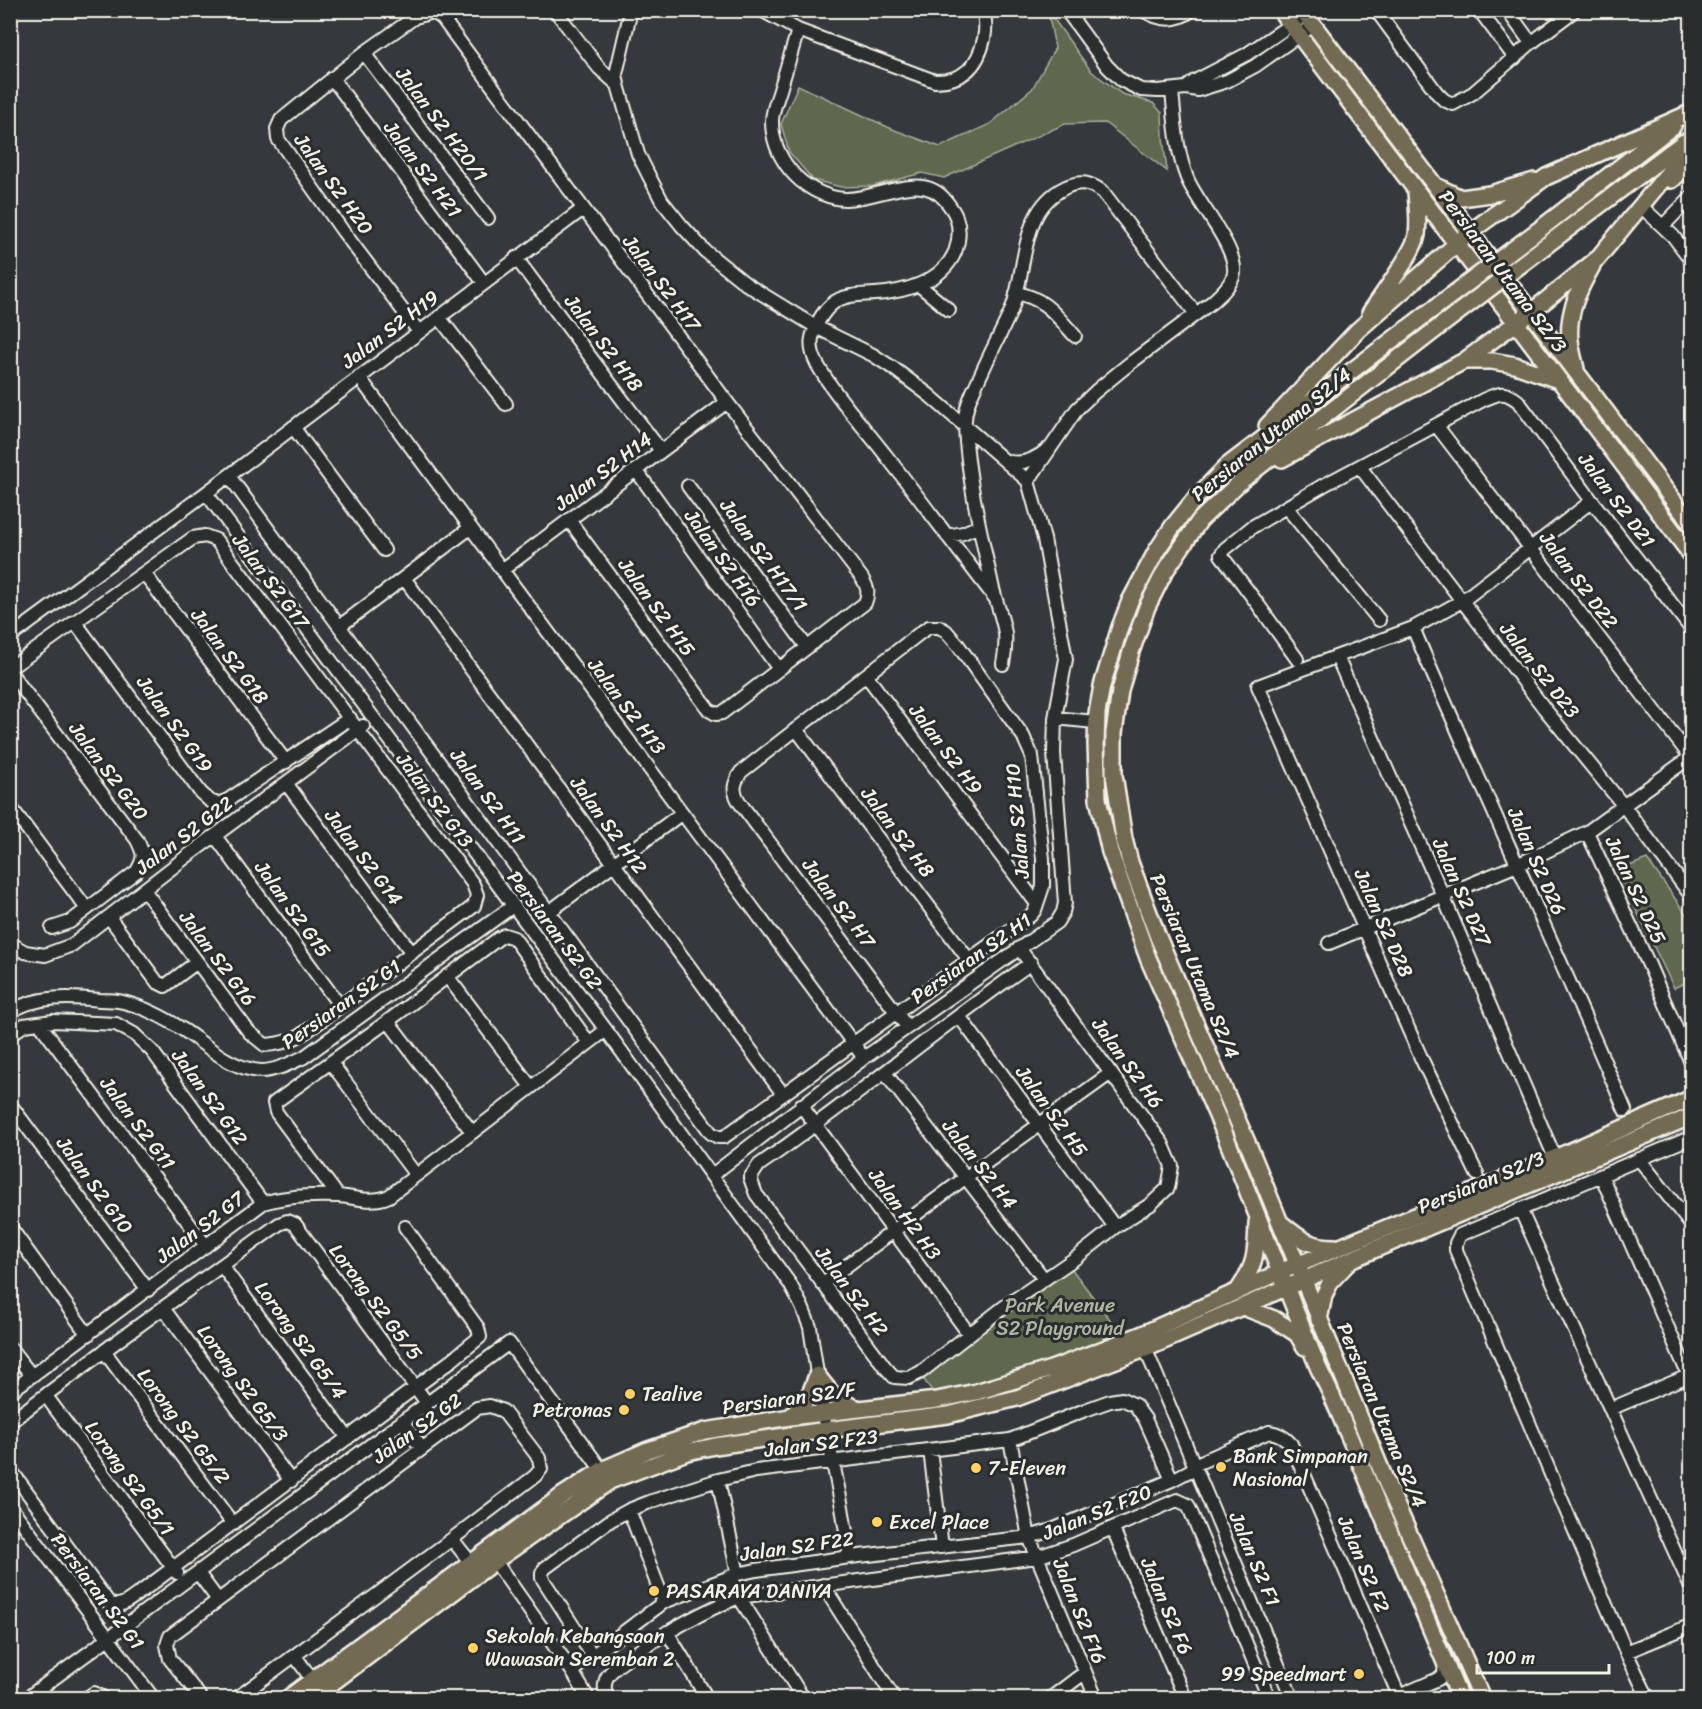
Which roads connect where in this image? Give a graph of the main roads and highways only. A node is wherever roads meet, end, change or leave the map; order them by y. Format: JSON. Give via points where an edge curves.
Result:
{"nodes":[{"id":1,"x":1280,"y":10,"type":"edge"},
{"id":2,"x":1306,"y":17,"type":"edge"},
{"id":3,"x":1692,"y":112,"type":"edge"},
{"id":4,"x":1692,"y":137,"type":"edge"},
{"id":5,"x":1692,"y":144,"type":"edge"},
{"id":6,"x":1692,"y":161,"type":"edge"},
{"id":7,"x":1546,"y":177,"type":"junction"},
{"id":8,"x":1434,"y":185,"type":"junction"},
{"id":9,"x":1416,"y":190,"type":"junction"},
{"id":10,"x":1619,"y":231,"type":"junction"},
{"id":11,"x":1470,"y":232,"type":"junction"},
{"id":12,"x":1457,"y":245,"type":"junction"},
{"id":13,"x":1597,"y":259,"type":"junction"},
{"id":14,"x":1531,"y":312,"type":"junction"},
{"id":15,"x":1516,"y":323,"type":"junction"},
{"id":16,"x":1358,"y":330,"type":"junction"},
{"id":17,"x":1464,"y":362,"type":"junction"},
{"id":18,"x":1577,"y":374,"type":"junction"},
{"id":19,"x":1558,"y":380,"type":"junction"},
{"id":20,"x":1241,"y":455,"type":"junction"},
{"id":21,"x":1242,"y":480,"type":"junction"},
{"id":22,"x":1692,"y":525,"type":"edge"},
{"id":23,"x":1692,"y":556,"type":"edge"},
{"id":24,"x":1692,"y":1098,"type":"edge"},
{"id":25,"x":1692,"y":1116,"type":"edge"},
{"id":26,"x":1558,"y":1165,"type":"junction"},
{"id":27,"x":1257,"y":1218,"type":"junction"},
{"id":28,"x":1278,"y":1220,"type":"junction"},
{"id":29,"x":1347,"y":1253,"type":"junction"},
{"id":30,"x":1297,"y":1265,"type":"junction"},
{"id":31,"x":1280,"y":1272,"type":"junction"},
{"id":32,"x":1303,"y":1280,"type":"junction"},
{"id":33,"x":1287,"y":1288,"type":"junction"},
{"id":34,"x":1240,"y":1299,"type":"junction"},
{"id":35,"x":1319,"y":1320,"type":"junction"},
{"id":36,"x":1142,"y":1342,"type":"junction"},
{"id":37,"x":1318,"y":1367,"type":"junction"},
{"id":38,"x":861,"y":1409,"type":"junction"},
{"id":39,"x":790,"y":1417,"type":"junction"},
{"id":40,"x":606,"y":1475,"type":"junction"},
{"id":41,"x":492,"y":1556,"type":"junction"},
{"id":42,"x":1458,"y":1692,"type":"edge"},
{"id":43,"x":288,"y":1698,"type":"edge"},
{"id":44,"x":312,"y":1698,"type":"edge"},
{"id":45,"x":1482,"y":1698,"type":"edge"}],
"edges":[{"from":1,"to":9,"type":"main road","name":"Persiaran Utama S2/3"},
{"from":2,"to":8,"type":"main road","name":"Persiaran Utama S2/3"},
{"from":3,"to":7,"type":"main road"},
{"from":3,"to":20,"type":"main road","bridge":true},
{"from":4,"to":21,"type":"main road","name":"Persiaran Utama S2/4","bridge":true},
{"from":5,"to":10,"type":"main road"},
{"from":6,"to":10,"type":"main road"},
{"from":7,"to":8,"type":"main road","via":[[1490,194],[1461,198]]},
{"from":7,"to":11,"type":"main road"},
{"from":8,"to":11,"type":"main road","name":"Persiaran Utama S2/3"},
{"from":9,"to":12,"type":"main road","name":"Persiaran Utama S2/3"},
{"from":9,"to":16,"type":"main road","via":[[1417,238]]},
{"from":10,"to":13,"type":"main road"},
{"from":11,"to":12,"type":"main road"},
{"from":11,"to":14,"type":"main road","name":"Persiaran Utama S2/3"},
{"from":12,"to":15,"type":"main road","name":"Persiaran Utama S2/3"},
{"from":12,"to":16,"type":"main road"},
{"from":13,"to":14,"type":"main road"},
{"from":13,"to":18,"type":"main road","via":[[1581,286],[1570,322]]},
{"from":14,"to":15,"type":"main road"},
{"from":14,"to":18,"type":"main road","name":"Persiaran Utama S2/3"},
{"from":15,"to":17,"type":"main road"},
{"from":15,"to":19,"type":"main road","name":"Persiaran Utama S2/3"},
{"from":16,"to":20,"type":"main road"},
{"from":17,"to":19,"type":"main road","via":[[1515,364]]},
{"from":17,"to":21,"type":"main road"},
{"from":18,"to":22,"type":"main road","name":"Persiaran Utama S2/3"},
{"from":19,"to":23,"type":"main road","name":"Persiaran Utama S2/3"},
{"from":20,"to":27,"type":"main road","via":[[1194,500],[1143,575],[1112,652],[1095,722],[1098,799],[1124,895]]},
{"from":21,"to":28,"type":"main road","name":"Persiaran Utama S2/4","via":[[1200,520],[1164,573],[1147,607],[1120,691],[1114,775],[1124,839],[1140,890]]},
{"from":24,"to":26,"type":"main road"},
{"from":25,"to":26,"type":"main road","name":"Persiaran S2/3"},
{"from":26,"to":29,"type":"main road"},
{"from":27,"to":31,"type":"main road"},
{"from":27,"to":34,"type":"main road","via":[[1254,1262]]},
{"from":28,"to":29,"type":"main road","via":[[1299,1238]]},
{"from":28,"to":30,"type":"main road","name":"Persiaran Utama S2/4"},
{"from":29,"to":30,"type":"main road","name":"Persiaran S2/F"},
{"from":29,"to":32,"type":"main road"},
{"from":29,"to":35,"type":"main road","via":[[1324,1295]]},
{"from":30,"to":31,"type":"main road","name":"Persiaran S2/F"},
{"from":30,"to":32,"type":"main road","name":"Persiaran Utama S2/4"},
{"from":31,"to":33,"type":"main road"},
{"from":31,"to":34,"type":"main road","name":"Persiaran S2/F"},
{"from":32,"to":33,"type":"main road"},
{"from":32,"to":35,"type":"main road","name":"Persiaran Utama S2/4"},
{"from":33,"to":34,"type":"main road","name":"Persiaran S2/F"},
{"from":33,"to":37,"type":"main road"},
{"from":34,"to":36,"type":"main road","name":"Persiaran S2/F"},
{"from":34,"to":37,"type":"main road","via":[[1297,1334]]},
{"from":35,"to":45,"type":"main road","name":"Persiaran Utama S2/4"},
{"from":36,"to":38,"type":"main road","name":"Persiaran S2/F","via":[[976,1392]]},
{"from":36,"to":40,"type":"main road","name":"Persiaran S2/F","via":[[1017,1398],[948,1415],[745,1441],[687,1452]]},
{"from":37,"to":42,"type":"main road","name":"Persiaran Utama S2/4"},
{"from":38,"to":39,"type":"main road","name":"Persiaran S2/F"},
{"from":38,"to":39,"type":"main road","via":[[840,1401],[817,1375],[811,1394]]},
{"from":39,"to":40,"type":"main road","name":"Persiaran S2/F","via":[[705,1431],[648,1450]]},
{"from":40,"to":41,"type":"main road","name":"Persiaran S2/F"},
{"from":41,"to":43,"type":"main road","name":"Persiaran S2/F","via":[[471,1563]]},
{"from":41,"to":44,"type":"main road","name":"Persiaran S2/F"}]}
